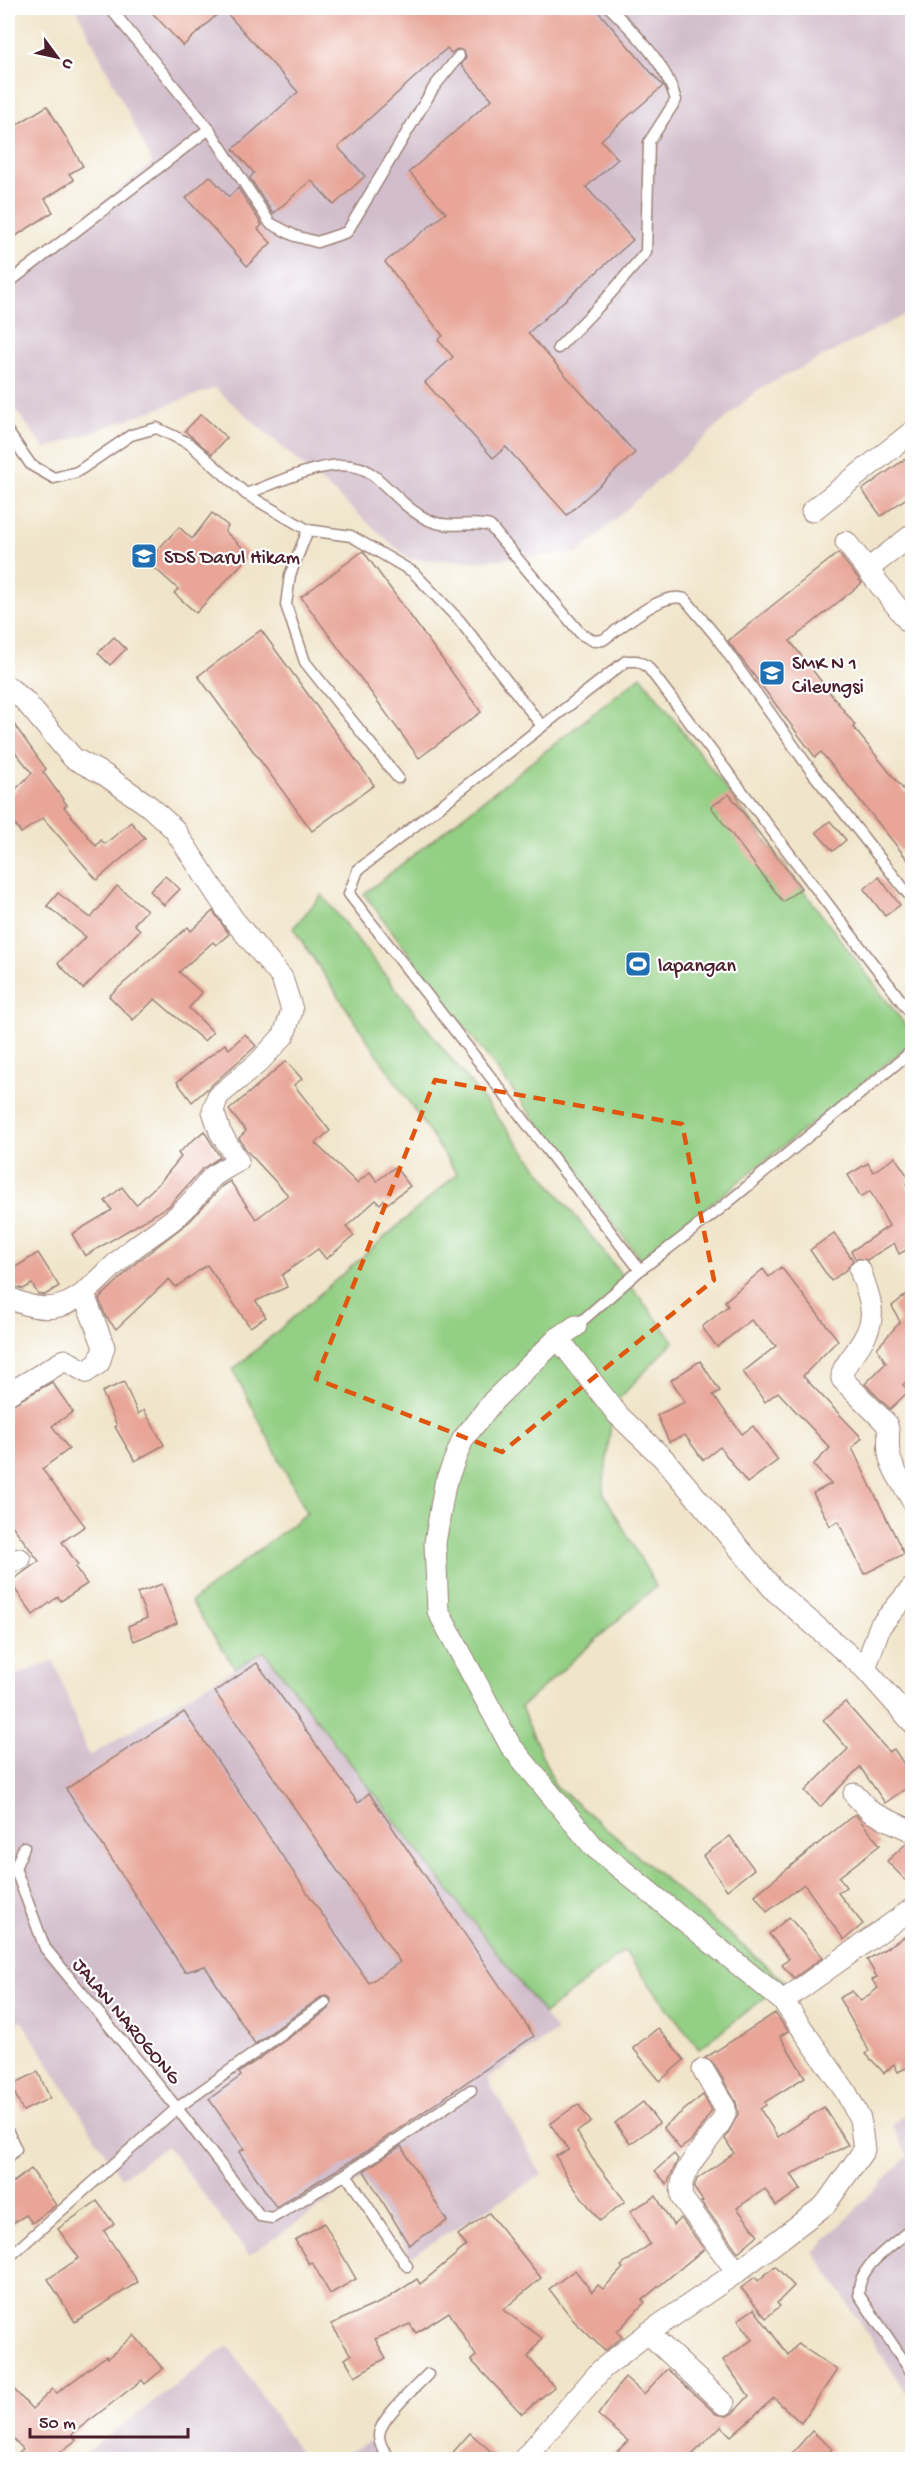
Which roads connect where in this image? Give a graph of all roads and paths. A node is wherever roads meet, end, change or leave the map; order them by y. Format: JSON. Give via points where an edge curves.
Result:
{"nodes":[{"id":1,"x":110,"y":8,"type":"edge"},
{"id":2,"x":610,"y":8,"type":"edge"},
{"id":3,"x":459,"y":56,"type":"dead end"},
{"id":4,"x":209,"y":129,"type":"junction"},
{"id":5,"x":8,"y":283,"type":"edge"},
{"id":6,"x":558,"y":348,"type":"dead end"},
{"id":7,"x":8,"y":432,"type":"edge"},
{"id":8,"x":912,"y":432,"type":"edge"},
{"id":9,"x":246,"y":494,"type":"junction"},
{"id":10,"x":812,"y":511,"type":"dead end"},
{"id":11,"x":308,"y":530,"type":"junction"},
{"id":12,"x":912,"y":535,"type":"edge"},
{"id":13,"x":846,"y":542,"type":"dead end"},
{"id":14,"x":868,"y":569,"type":"junction"},
{"id":15,"x":912,"y":626,"type":"edge"},
{"id":16,"x":8,"y":687,"type":"edge"},
{"id":17,"x":542,"y":726,"type":"junction"},
{"id":18,"x":398,"y":778,"type":"dead end"},
{"id":19,"x":912,"y":899,"type":"edge"},
{"id":20,"x":912,"y":1015,"type":"edge"},
{"id":21,"x":912,"y":1051,"type":"edge"},
{"id":22,"x":640,"y":1270,"type":"junction"},
{"id":23,"x":860,"y":1270,"type":"dead end"},
{"id":24,"x":84,"y":1295,"type":"junction"},
{"id":25,"x":8,"y":1297,"type":"edge"},
{"id":26,"x":576,"y":1326,"type":"joint"},
{"id":27,"x":558,"y":1338,"type":"junction"},
{"id":28,"x":8,"y":1394,"type":"edge"},
{"id":29,"x":912,"y":1500,"type":"edge"},
{"id":30,"x":912,"y":1587,"type":"edge"},
{"id":31,"x":865,"y":1669,"type":"junction"},
{"id":32,"x":912,"y":1722,"type":"edge"},
{"id":33,"x":854,"y":1794,"type":"dead end"},
{"id":34,"x":912,"y":1831,"type":"edge"},
{"id":35,"x":24,"y":1847,"type":"dead end"},
{"id":36,"x":912,"y":1909,"type":"edge"},
{"id":37,"x":783,"y":2001,"type":"junction"},
{"id":38,"x":325,"y":2003,"type":"dead end"},
{"id":39,"x":703,"y":2070,"type":"dead end"},
{"id":40,"x":471,"y":2090,"type":"dead end"},
{"id":41,"x":177,"y":2108,"type":"junction"},
{"id":42,"x":8,"y":2132,"type":"edge"},
{"id":43,"x":8,"y":2158,"type":"edge"},
{"id":44,"x":346,"y":2174,"type":"junction"},
{"id":45,"x":912,"y":2228,"type":"edge"},
{"id":46,"x":8,"y":2258,"type":"edge"},
{"id":47,"x":407,"y":2266,"type":"dead end"},
{"id":48,"x":737,"y":2272,"type":"junction"},
{"id":49,"x":648,"y":2333,"type":"junction"},
{"id":50,"x":912,"y":2373,"type":"edge"},
{"id":51,"x":428,"y":2374,"type":"dead end"},
{"id":52,"x":724,"y":2404,"type":"dead end"},
{"id":53,"x":532,"y":2456,"type":"edge"},
{"id":54,"x":392,"y":2460,"type":"edge"}],
"edges":[{"from":1,"to":4,"type":"lane"},
{"from":2,"to":6,"type":"lane","via":[[638,36],[670,80],[676,100],[649,142],[646,252]]},
{"from":3,"to":4,"type":"lane","via":[[434,87],[354,222],[337,237],[317,242],[270,223]]},
{"from":4,"to":5,"type":"lane"},
{"from":7,"to":9,"type":"lane","via":[[31,465],[54,478],[77,472],[131,435],[157,428],[190,444]]},
{"from":8,"to":10,"type":"street"},
{"from":9,"to":11,"type":"lane"},
{"from":9,"to":19,"type":"lane","via":[[336,463],[371,472],[417,514],[432,522],[490,526],[581,634],[594,641],[603,640],[662,599],[685,599],[812,772]]},
{"from":11,"to":17,"type":"lane","via":[[351,536],[413,572],[460,621]]},
{"from":11,"to":18,"type":"lane","via":[[290,575],[286,605],[305,662]]},
{"from":12,"to":14,"type":"street"},
{"from":13,"to":14,"type":"street"},
{"from":14,"to":15,"type":"street"},
{"from":16,"to":24,"type":"street","via":[[25,700],[73,758],[149,806],[174,829],[233,919],[282,978],[292,1010],[284,1035],[218,1096],[213,1111],[216,1121],[238,1161],[208,1180],[193,1202],[128,1252]]},
{"from":17,"to":20,"type":"lane","via":[[626,661],[647,666]]},
{"from":17,"to":22,"type":"lane","via":[[358,870],[349,894]]},
{"from":21,"to":22,"type":"lane"},
{"from":22,"to":26,"type":"lane"},
{"from":23,"to":29,"type":"street","via":[[873,1316],[842,1380],[886,1423],[891,1461]]},
{"from":24,"to":25,"type":"street","via":[[62,1305],[32,1308]]},
{"from":24,"to":28,"type":"street","via":[[104,1347],[99,1363],[86,1372],[64,1360]]},
{"from":26,"to":27,"type":"street"},
{"from":27,"to":31,"type":"street","via":[[618,1415],[664,1460],[775,1591]]},
{"from":27,"to":37,"type":"street","via":[[494,1400],[463,1439],[445,1484],[435,1543],[438,1611],[510,1745],[593,1846]]},
{"from":30,"to":31,"type":"street","via":[[880,1626]]},
{"from":31,"to":32,"type":"street"},
{"from":33,"to":34,"type":"street","via":[[872,1812]]},
{"from":35,"to":41,"type":"lane","name":"JALAN NAROGONG","via":[[15,1868],[45,1948]]},
{"from":36,"to":37,"type":"street"},
{"from":37,"to":48,"type":"street","via":[[846,2092],[860,2119],[864,2150],[825,2205]]},
{"from":38,"to":41,"type":"lane"},
{"from":39,"to":48,"type":"street","via":[[725,2108],[725,2115],[682,2179],[680,2192]]},
{"from":40,"to":44,"type":"lane"},
{"from":41,"to":44,"type":"lane","via":[[266,2219]]},
{"from":41,"to":46,"type":"lane","name":"JALAN NAROGONG"},
{"from":42,"to":43,"type":"lane","via":[[16,2149]]},
{"from":44,"to":47,"type":"lane"},
{"from":45,"to":50,"type":"lane","via":[[862,2273],[858,2284],[859,2295]]},
{"from":48,"to":49,"type":"street"},
{"from":49,"to":52,"type":"street"},
{"from":49,"to":53,"type":"street","via":[[602,2369]]},
{"from":51,"to":54,"type":"lane","via":[[381,2424],[382,2448]]}]}
